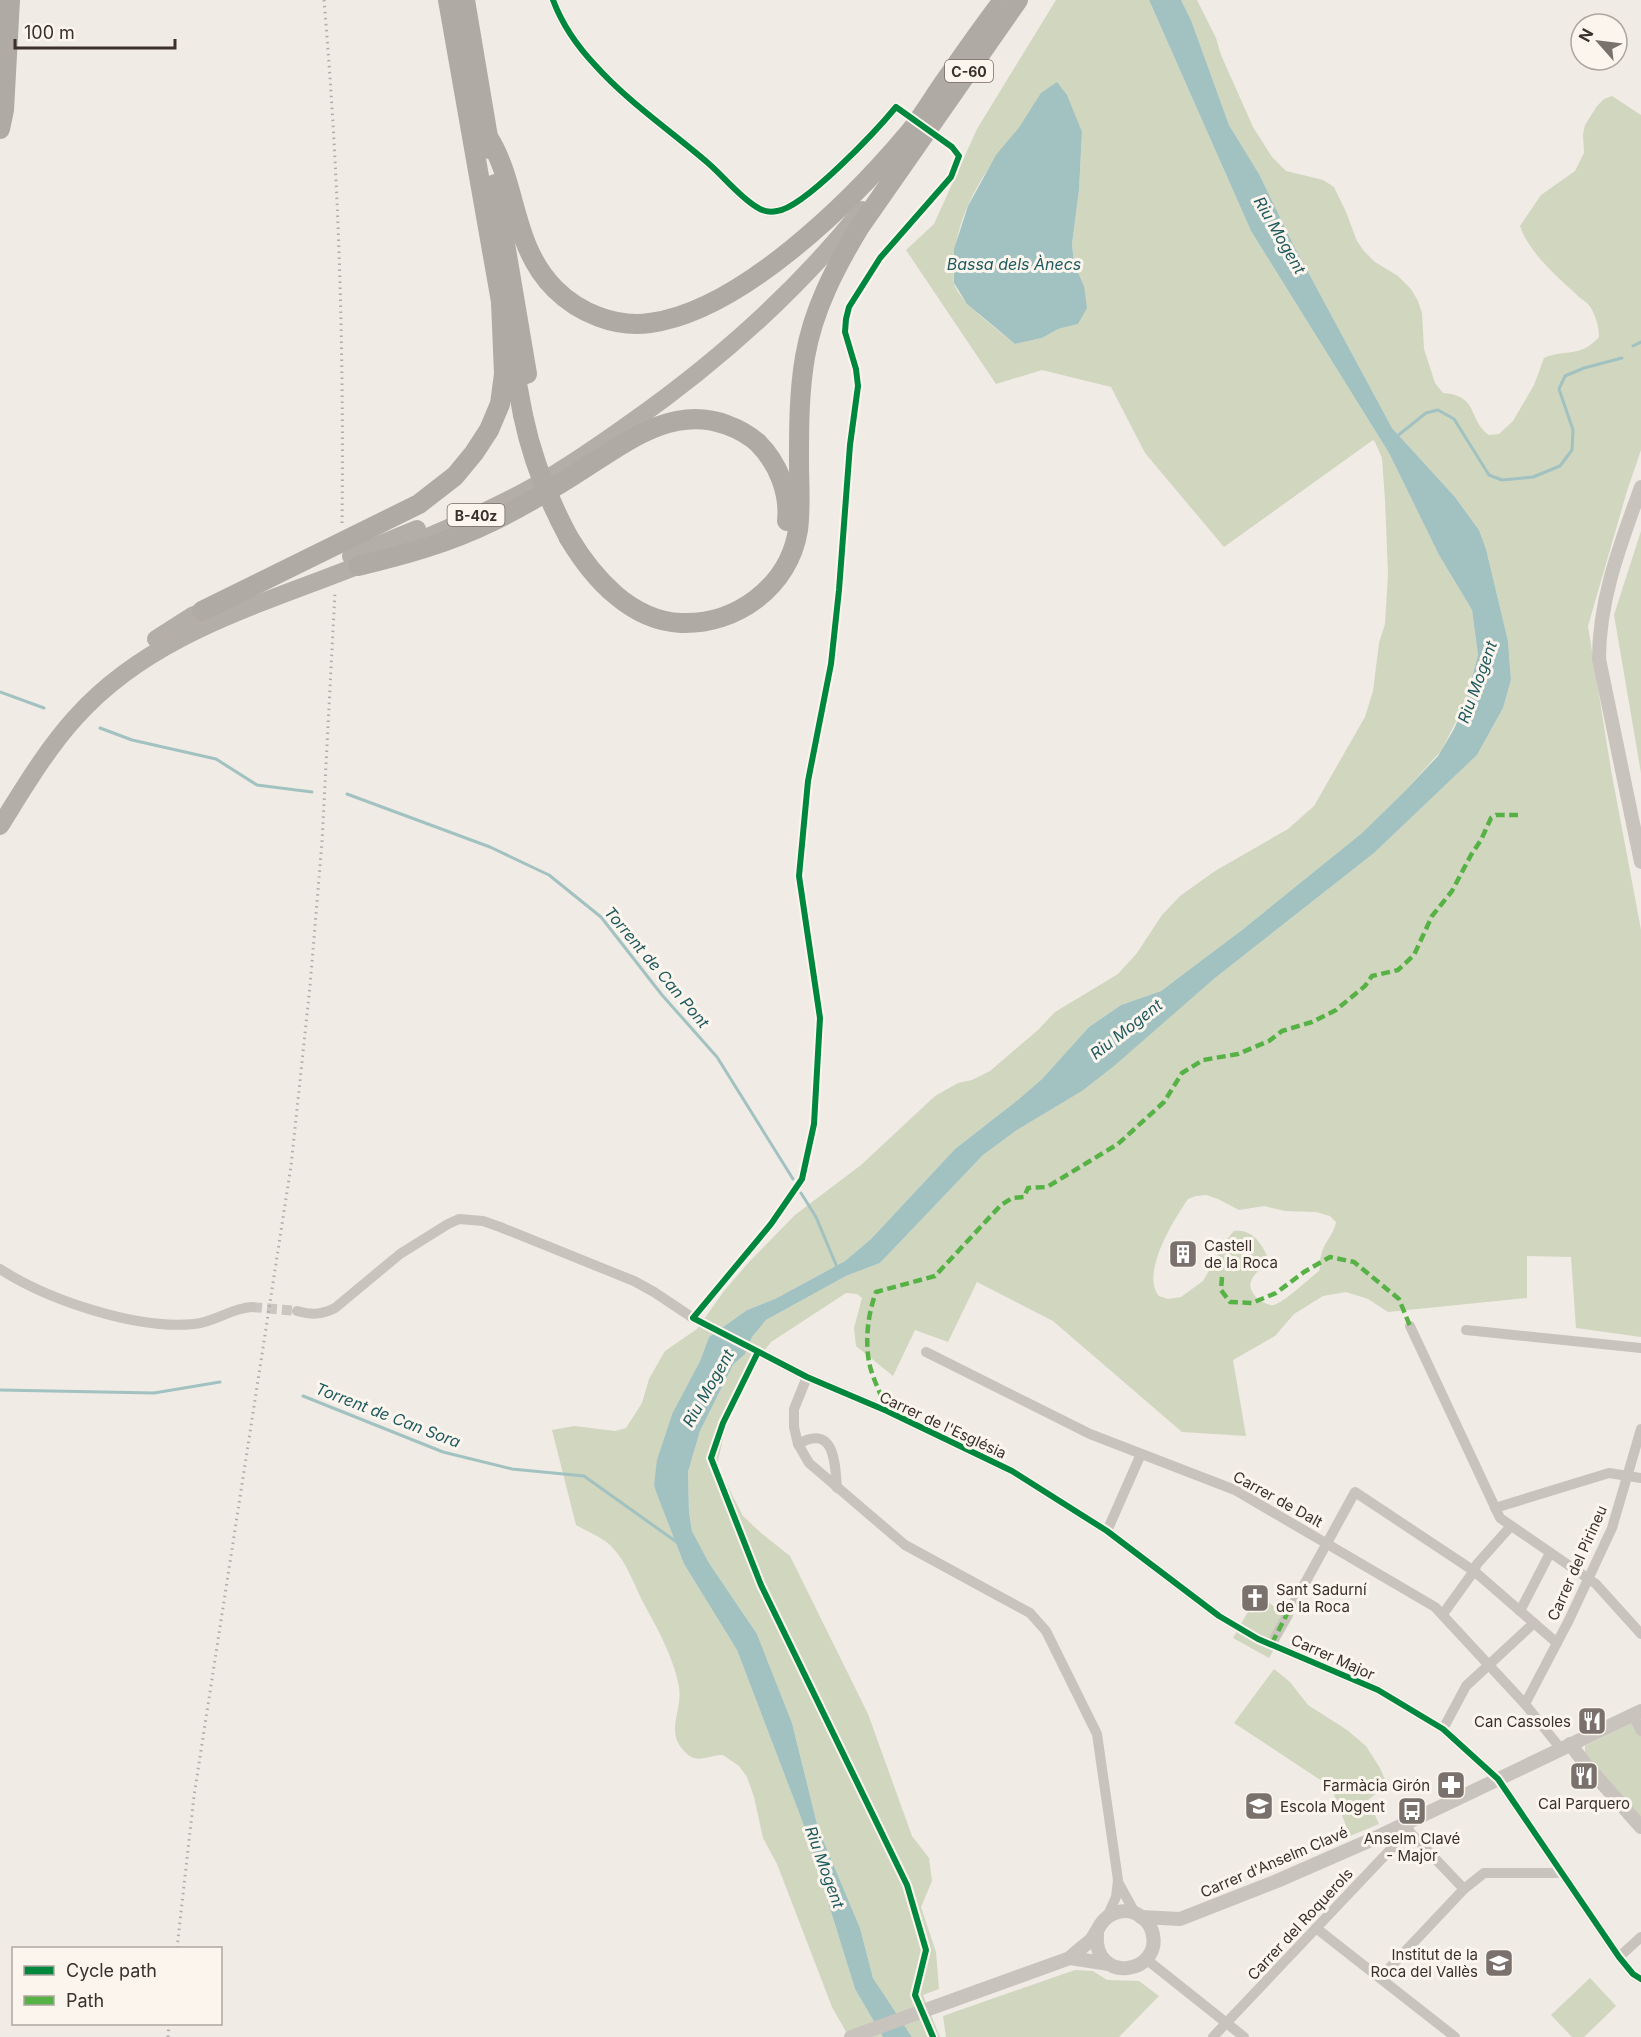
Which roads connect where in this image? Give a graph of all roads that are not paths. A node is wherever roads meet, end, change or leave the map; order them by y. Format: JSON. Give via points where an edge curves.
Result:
{"nodes":[{"id":1,"x":10,"y":0,"type":"edge"},
{"id":2,"x":448,"y":0,"type":"edge"},
{"id":3,"x":465,"y":0,"type":"edge"},
{"id":4,"x":553,"y":0,"type":"edge"},
{"id":5,"x":1003,"y":0,"type":"edge"},
{"id":6,"x":1018,"y":0,"type":"edge"},
{"id":7,"x":896,"y":107,"type":"dead end"},
{"id":8,"x":0,"y":129,"type":"edge"},
{"id":9,"x":488,"y":137,"type":"junction"},
{"id":10,"x":915,"y":137,"type":"junction"},
{"id":11,"x":501,"y":302,"type":"junction"},
{"id":12,"x":529,"y":414,"type":"junction"},
{"id":13,"x":1641,"y":487,"type":"edge"},
{"id":14,"x":574,"y":535,"type":"junction"},
{"id":15,"x":357,"y":566,"type":"junction"},
{"id":16,"x":202,"y":611,"type":"junction"},
{"id":17,"x":0,"y":821,"type":"edge"},
{"id":18,"x":0,"y":826,"type":"edge"},
{"id":19,"x":1641,"y":862,"type":"edge"},
{"id":20,"x":0,"y":1269,"type":"edge"},
{"id":21,"x":252,"y":1307,"type":"tunnel mouth"},
{"id":22,"x":297,"y":1311,"type":"tunnel mouth"},
{"id":23,"x":1410,"y":1326,"type":"dead end"},
{"id":24,"x":1466,"y":1330,"type":"dead end"},
{"id":25,"x":1641,"y":1348,"type":"edge"},
{"id":26,"x":926,"y":1352,"type":"dead end"},
{"id":27,"x":807,"y":1377,"type":"junction"},
{"id":28,"x":1641,"y":1429,"type":"edge"},
{"id":29,"x":798,"y":1444,"type":"junction"},
{"id":30,"x":1141,"y":1454,"type":"junction"},
{"id":31,"x":1627,"y":1476,"type":"junction"},
{"id":32,"x":1641,"y":1478,"type":"edge"},
{"id":33,"x":837,"y":1488,"type":"junction"},
{"id":34,"x":1495,"y":1508,"type":"junction"},
{"id":35,"x":1511,"y":1526,"type":"junction"},
{"id":36,"x":1107,"y":1531,"type":"junction"},
{"id":37,"x":1325,"y":1543,"type":"junction"},
{"id":38,"x":1550,"y":1553,"type":"junction"},
{"id":39,"x":1474,"y":1571,"type":"junction"},
{"id":40,"x":1588,"y":1580,"type":"junction"},
{"id":41,"x":1520,"y":1611,"type":"junction"},
{"id":42,"x":1443,"y":1614,"type":"junction"},
{"id":43,"x":1534,"y":1623,"type":"junction"},
{"id":44,"x":1641,"y":1634,"type":"edge"},
{"id":45,"x":1258,"y":1639,"type":"joint"},
{"id":46,"x":1272,"y":1643,"type":"junction"},
{"id":47,"x":1557,"y":1643,"type":"junction"},
{"id":48,"x":1489,"y":1664,"type":"junction"},
{"id":49,"x":1525,"y":1704,"type":"junction"},
{"id":50,"x":1637,"y":1713,"type":"edge"},
{"id":51,"x":1443,"y":1729,"type":"junction"},
{"id":52,"x":1641,"y":1731,"type":"edge"},
{"id":53,"x":1565,"y":1746,"type":"junction"},
{"id":54,"x":1498,"y":1779,"type":"junction"},
{"id":55,"x":1406,"y":1827,"type":"junction"},
{"id":56,"x":1641,"y":1827,"type":"edge"},
{"id":57,"x":1562,"y":1873,"type":"junction"},
{"id":58,"x":1118,"y":1880,"type":"junction"},
{"id":59,"x":1464,"y":1889,"type":"junction"},
{"id":60,"x":1138,"y":1915,"type":"junction"},
{"id":61,"x":1107,"y":1917,"type":"junction"},
{"id":62,"x":1180,"y":1919,"type":"junction"},
{"id":63,"x":1316,"y":1928,"type":"junction"},
{"id":64,"x":1097,"y":1933,"type":"junction"},
{"id":65,"x":1641,"y":1937,"type":"edge"},
{"id":66,"x":1153,"y":1944,"type":"junction"},
{"id":67,"x":1619,"y":1957,"type":"junction"},
{"id":68,"x":1070,"y":1958,"type":"junction"},
{"id":69,"x":1146,"y":1959,"type":"junction"},
{"id":70,"x":1109,"y":1964,"type":"junction"},
{"id":71,"x":1380,"y":1978,"type":"junction"},
{"id":72,"x":1641,"y":1979,"type":"edge"},
{"id":73,"x":1227,"y":2023,"type":"junction"},
{"id":74,"x":857,"y":2034,"type":"edge"},
{"id":75,"x":1213,"y":2037,"type":"edge"},
{"id":76,"x":1244,"y":2037,"type":"edge"},
{"id":77,"x":1455,"y":2037,"type":"edge"}],
"edges":[{"from":1,"to":8,"type":"highway"},
{"from":2,"to":11,"type":"highway"},
{"from":3,"to":9,"type":"highway"},
{"from":4,"to":7,"type":"street","via":[[576,41],[610,81],[708,162],[754,206],[766,212],[785,209],[823,181]]},
{"from":5,"to":10,"type":"highway","number":"C-60"},
{"from":6,"to":10,"type":"highway","number":"C-60"},
{"from":9,"to":10,"type":"highway","via":[[499,154],[518,225],[545,276],[563,296],[591,314],[637,324],[670,319],[708,304],[770,266]]},
{"from":9,"to":12,"type":"highway"},
{"from":10,"to":14,"type":"highway","via":[[843,254],[812,325],[800,412],[798,530],[787,561],[769,588],[751,604],[725,617],[694,624],[664,621],[639,612],[599,579]]},
{"from":10,"to":15,"type":"highway","number":"B-40z","via":[[842,235],[791,290],[670,394],[574,462],[522,493]]},
{"from":10,"to":16,"type":"highway","number":"B-40z","via":[[783,282],[666,384],[587,440],[517,482],[435,522]]},
{"from":11,"to":12,"type":"highway"},
{"from":11,"to":16,"type":"highway","via":[[504,374],[500,404],[489,430],[455,476],[419,504]]},
{"from":12,"to":14,"type":"highway"},
{"from":13,"to":19,"type":"street","via":[[1607,586],[1599,659]]},
{"from":14,"to":15,"type":"highway","via":[[635,596],[674,611],[707,610],[729,604],[765,576],[780,551],[788,511],[774,464],[753,439],[714,420],[681,419],[642,433],[490,523],[422,550]]},
{"from":15,"to":18,"type":"highway","number":"B-40z","via":[[203,625],[137,664],[65,730],[36,767]]},
{"from":16,"to":17,"type":"highway","number":"B-40z","via":[[141,648],[83,698],[26,768]]},
{"from":20,"to":21,"type":"street","via":[[56,1297],[155,1324],[200,1323]]},
{"from":22,"to":27,"type":"street","name":"Carrer de l'Església","via":[[322,1314],[400,1254],[448,1224],[459,1219],[483,1221],[634,1281],[693,1318]]},
{"from":23,"to":34,"type":"street"},
{"from":24,"to":25,"type":"street"},
{"from":26,"to":30,"type":"street","name":"Carrer de Dalt","via":[[1090,1434]]},
{"from":27,"to":29,"type":"street","via":[[795,1409]]},
{"from":27,"to":36,"type":"street","name":"Carrer de l'Església","via":[[1012,1471]]},
{"from":28,"to":31,"type":"street","name":"Carrer del Pirineu"},
{"from":29,"to":33,"type":"street","via":[[809,1463]]},
{"from":29,"to":33,"type":"street","via":[[815,1438],[831,1448]]},
{"from":30,"to":36,"type":"street"},
{"from":30,"to":37,"type":"street","name":"Carrer de Dalt","via":[[1235,1490]]},
{"from":31,"to":32,"type":"street"},
{"from":31,"to":34,"type":"street","via":[[1609,1473]]},
{"from":31,"to":40,"type":"street","name":"Carrer del Pirineu","via":[[1611,1528]]},
{"from":33,"to":58,"type":"street","via":[[904,1545],[1030,1613],[1042,1625],[1097,1734]]},
{"from":34,"to":35,"type":"street"},
{"from":35,"to":38,"type":"street"},
{"from":35,"to":39,"type":"street"},
{"from":36,"to":45,"type":"street","name":"Carrer de l'Església","via":[[1219,1616]]},
{"from":37,"to":39,"type":"street","via":[[1354,1491]]},
{"from":37,"to":42,"type":"street","name":"Carrer de Dalt"},
{"from":37,"to":46,"type":"street"},
{"from":38,"to":40,"type":"street"},
{"from":38,"to":41,"type":"street"},
{"from":39,"to":41,"type":"street"},
{"from":39,"to":42,"type":"street"},
{"from":40,"to":44,"type":"street"},
{"from":40,"to":47,"type":"street","name":"Carrer del Pirineu"},
{"from":41,"to":43,"type":"street"},
{"from":42,"to":48,"type":"street","name":"Carrer de Dalt"},
{"from":43,"to":47,"type":"street"},
{"from":43,"to":48,"type":"street"},
{"from":45,"to":46,"type":"street","name":"Carrer Major"},
{"from":46,"to":51,"type":"street","name":"Carrer Major","via":[[1378,1690]]},
{"from":47,"to":49,"type":"street","name":"Carrer del Pirineu"},
{"from":48,"to":49,"type":"street","name":"Carrer de Dalt"},
{"from":48,"to":51,"type":"street","via":[[1466,1686]]},
{"from":49,"to":53,"type":"street","name":"Carrer de Dalt"},
{"from":50,"to":52,"type":"street"},
{"from":50,"to":53,"type":"street","name":"Carrer d'Anselm Clavé"},
{"from":51,"to":54,"type":"street","name":"Carrer Major"},
{"from":53,"to":54,"type":"street","name":"Carrer d'Anselm Clavé"},
{"from":53,"to":56,"type":"street"},
{"from":54,"to":55,"type":"street","name":"Carrer d'Anselm Clavé"},
{"from":54,"to":57,"type":"street","name":"Carrer Major"},
{"from":55,"to":59,"type":"street"},
{"from":55,"to":62,"type":"street","name":"Carrer d'Anselm Clavé"},
{"from":55,"to":63,"type":"street","name":"Carrer del Roquerols"},
{"from":57,"to":59,"type":"street","via":[[1484,1873]]},
{"from":57,"to":67,"type":"street","name":"Carrer Major"},
{"from":58,"to":60,"type":"street"},
{"from":58,"to":61,"type":"street"},
{"from":59,"to":71,"type":"street"},
{"from":60,"to":61,"type":"street","via":[[1123,1911]]},
{"from":60,"to":62,"type":"street"},
{"from":60,"to":66,"type":"street","via":[[1152,1931]]},
{"from":61,"to":64,"type":"street"},
{"from":62,"to":66,"type":"street"},
{"from":63,"to":71,"type":"street"},
{"from":63,"to":73,"type":"street","name":"Carrer del Roquerols"},
{"from":64,"to":68,"type":"street"},
{"from":64,"to":70,"type":"street","via":[[1098,1950]]},
{"from":65,"to":67,"type":"street"},
{"from":66,"to":69,"type":"street"},
{"from":67,"to":72,"type":"street","name":"Carrer Major"},
{"from":68,"to":70,"type":"street"},
{"from":68,"to":74,"type":"street"},
{"from":69,"to":70,"type":"street","via":[[1131,1968]]},
{"from":69,"to":73,"type":"street"},
{"from":71,"to":77,"type":"street"},
{"from":73,"to":75,"type":"street","name":"Carrer del Roquerols"},
{"from":73,"to":76,"type":"street"}]}
